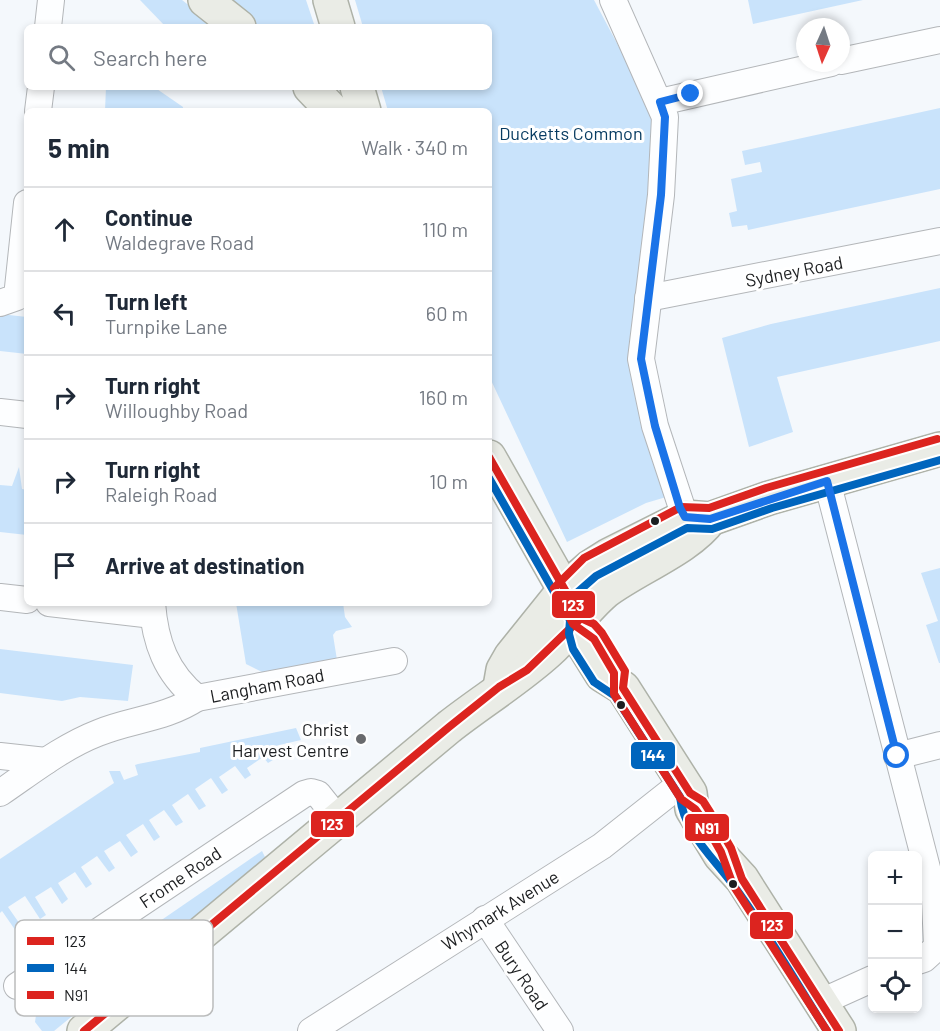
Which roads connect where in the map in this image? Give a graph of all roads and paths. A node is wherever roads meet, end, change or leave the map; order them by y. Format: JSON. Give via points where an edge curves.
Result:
{"nodes":[{"id":1,"x":51,"y":0,"type":"edge"},
{"id":2,"x":206,"y":0,"type":"edge"},
{"id":3,"x":330,"y":0,"type":"edge"},
{"id":4,"x":613,"y":0,"type":"edge"},
{"id":5,"x":48,"y":24,"type":"edge"},
{"id":6,"x":235,"y":24,"type":"edge"},
{"id":7,"x":337,"y":24,"type":"edge"},
{"id":8,"x":940,"y":40,"type":"edge"},
{"id":9,"x":850,"y":59,"type":"edge"},
{"id":10,"x":796,"y":71,"type":"edge"},
{"id":11,"x":40,"y":90,"type":"edge"},
{"id":12,"x":313,"y":90,"type":"edge"},
{"id":13,"x":358,"y":90,"type":"edge"},
{"id":14,"x":660,"y":102,"type":"junction"},
{"id":15,"x":38,"y":108,"type":"edge"},
{"id":16,"x":330,"y":108,"type":"edge"},
{"id":17,"x":363,"y":108,"type":"edge"},
{"id":18,"x":24,"y":231,"type":"edge"},
{"id":19,"x":940,"y":241,"type":"edge"},
{"id":20,"x":648,"y":298,"type":"junction"},
{"id":21,"x":0,"y":303,"type":"edge"},
{"id":22,"x":0,"y":412,"type":"edge"},
{"id":23,"x":24,"y":414,"type":"edge"},
{"id":24,"x":940,"y":449,"type":"edge"},
{"id":25,"x":492,"y":462,"type":"edge"},
{"id":26,"x":827,"y":481,"type":"junction"},
{"id":27,"x":698,"y":518,"type":"junction"},
{"id":28,"x":564,"y":590,"type":"junction"},
{"id":29,"x":0,"y":597,"type":"edge"},
{"id":30,"x":24,"y":600,"type":"edge"},
{"id":31,"x":101,"y":606,"type":"edge"},
{"id":32,"x":152,"y":609,"type":"edge"},
{"id":33,"x":581,"y":618,"type":"junction"},
{"id":34,"x":394,"y":661,"type":"dead end"},
{"id":35,"x":500,"y":687,"type":"junction"},
{"id":36,"x":197,"y":698,"type":"junction"},
{"id":37,"x":940,"y":745,"type":"edge"},
{"id":38,"x":0,"y":756,"type":"edge"},
{"id":39,"x":897,"y":756,"type":"junction"},
{"id":40,"x":46,"y":760,"type":"junction"},
{"id":41,"x":687,"y":788,"type":"junction"},
{"id":42,"x":0,"y":794,"type":"edge"},
{"id":43,"x":338,"y":819,"type":"junction"},
{"id":44,"x":937,"y":904,"type":"edge"},
{"id":45,"x":485,"y":919,"type":"junction"},
{"id":46,"x":116,"y":920,"type":"edge"},
{"id":47,"x":213,"y":923,"type":"edge"},
{"id":48,"x":922,"y":960,"type":"edge"},
{"id":49,"x":868,"y":981,"type":"edge"},
{"id":50,"x":821,"y":1002,"type":"junction"},
{"id":51,"x":102,"y":1016,"type":"edge"},
{"id":52,"x":84,"y":1031,"type":"edge"},
{"id":53,"x":311,"y":1031,"type":"edge"},
{"id":54,"x":560,"y":1031,"type":"edge"},
{"id":55,"x":839,"y":1031,"type":"edge"}],
"edges":[{"from":1,"to":5,"type":"street"},
{"from":2,"to":6,"type":"main road"},
{"from":3,"to":7,"type":"main road"},
{"from":4,"to":14,"type":"street"},
{"from":8,"to":9,"type":"street"},
{"from":10,"to":14,"type":"street"},
{"from":11,"to":15,"type":"street"},
{"from":12,"to":16,"type":"main road"},
{"from":13,"to":17,"type":"main road"},
{"from":14,"to":20,"type":"street","via":[[665,117],[661,195]]},
{"from":18,"to":21,"type":"street","via":[[17,297]]},
{"from":19,"to":20,"type":"street","name":"Sydney Road"},
{"from":20,"to":27,"type":"street","via":[[642,369],[655,426]]},
{"from":22,"to":23,"type":"street"},
{"from":24,"to":26,"type":"main road"},
{"from":25,"to":28,"type":"main road"},
{"from":26,"to":27,"type":"main road"},
{"from":26,"to":39,"type":"street"},
{"from":27,"to":28,"type":"main road","via":[[609,555]]},
{"from":27,"to":33,"type":"main road","via":[[696,534],[603,594]]},
{"from":28,"to":33,"type":"main road"},
{"from":28,"to":35,"type":"main road","via":[[511,656],[502,670]]},
{"from":29,"to":30,"type":"street"},
{"from":31,"to":32,"type":"street","name":"Langham Road"},
{"from":32,"to":36,"type":"street","name":"Langham Road","via":[[157,641],[168,666]]},
{"from":33,"to":35,"type":"main road","via":[[527,670]]},
{"from":33,"to":41,"type":"main road","via":[[602,633],[625,671],[623,688]]},
{"from":34,"to":36,"type":"street","name":"Langham Road"},
{"from":35,"to":43,"type":"main road"},
{"from":36,"to":40,"type":"street","via":[[167,715],[97,733]]},
{"from":37,"to":39,"type":"street"},
{"from":38,"to":40,"type":"street"},
{"from":39,"to":44,"type":"street"},
{"from":40,"to":42,"type":"street"},
{"from":41,"to":45,"type":"street","name":"Whymark Avenue"},
{"from":41,"to":50,"type":"main road","via":[[692,810],[720,855],[742,879]]},
{"from":43,"to":46,"type":"street","name":"Frome Road","via":[[318,794],[304,794]]},
{"from":43,"to":47,"type":"main road"},
{"from":44,"to":48,"type":"street","via":[[937,947]]},
{"from":45,"to":53,"type":"street","name":"Whymark Avenue"},
{"from":45,"to":54,"type":"street","name":"Bury Road"},
{"from":49,"to":50,"type":"street"},
{"from":50,"to":55,"type":"main road"},
{"from":51,"to":52,"type":"main road"}]}
